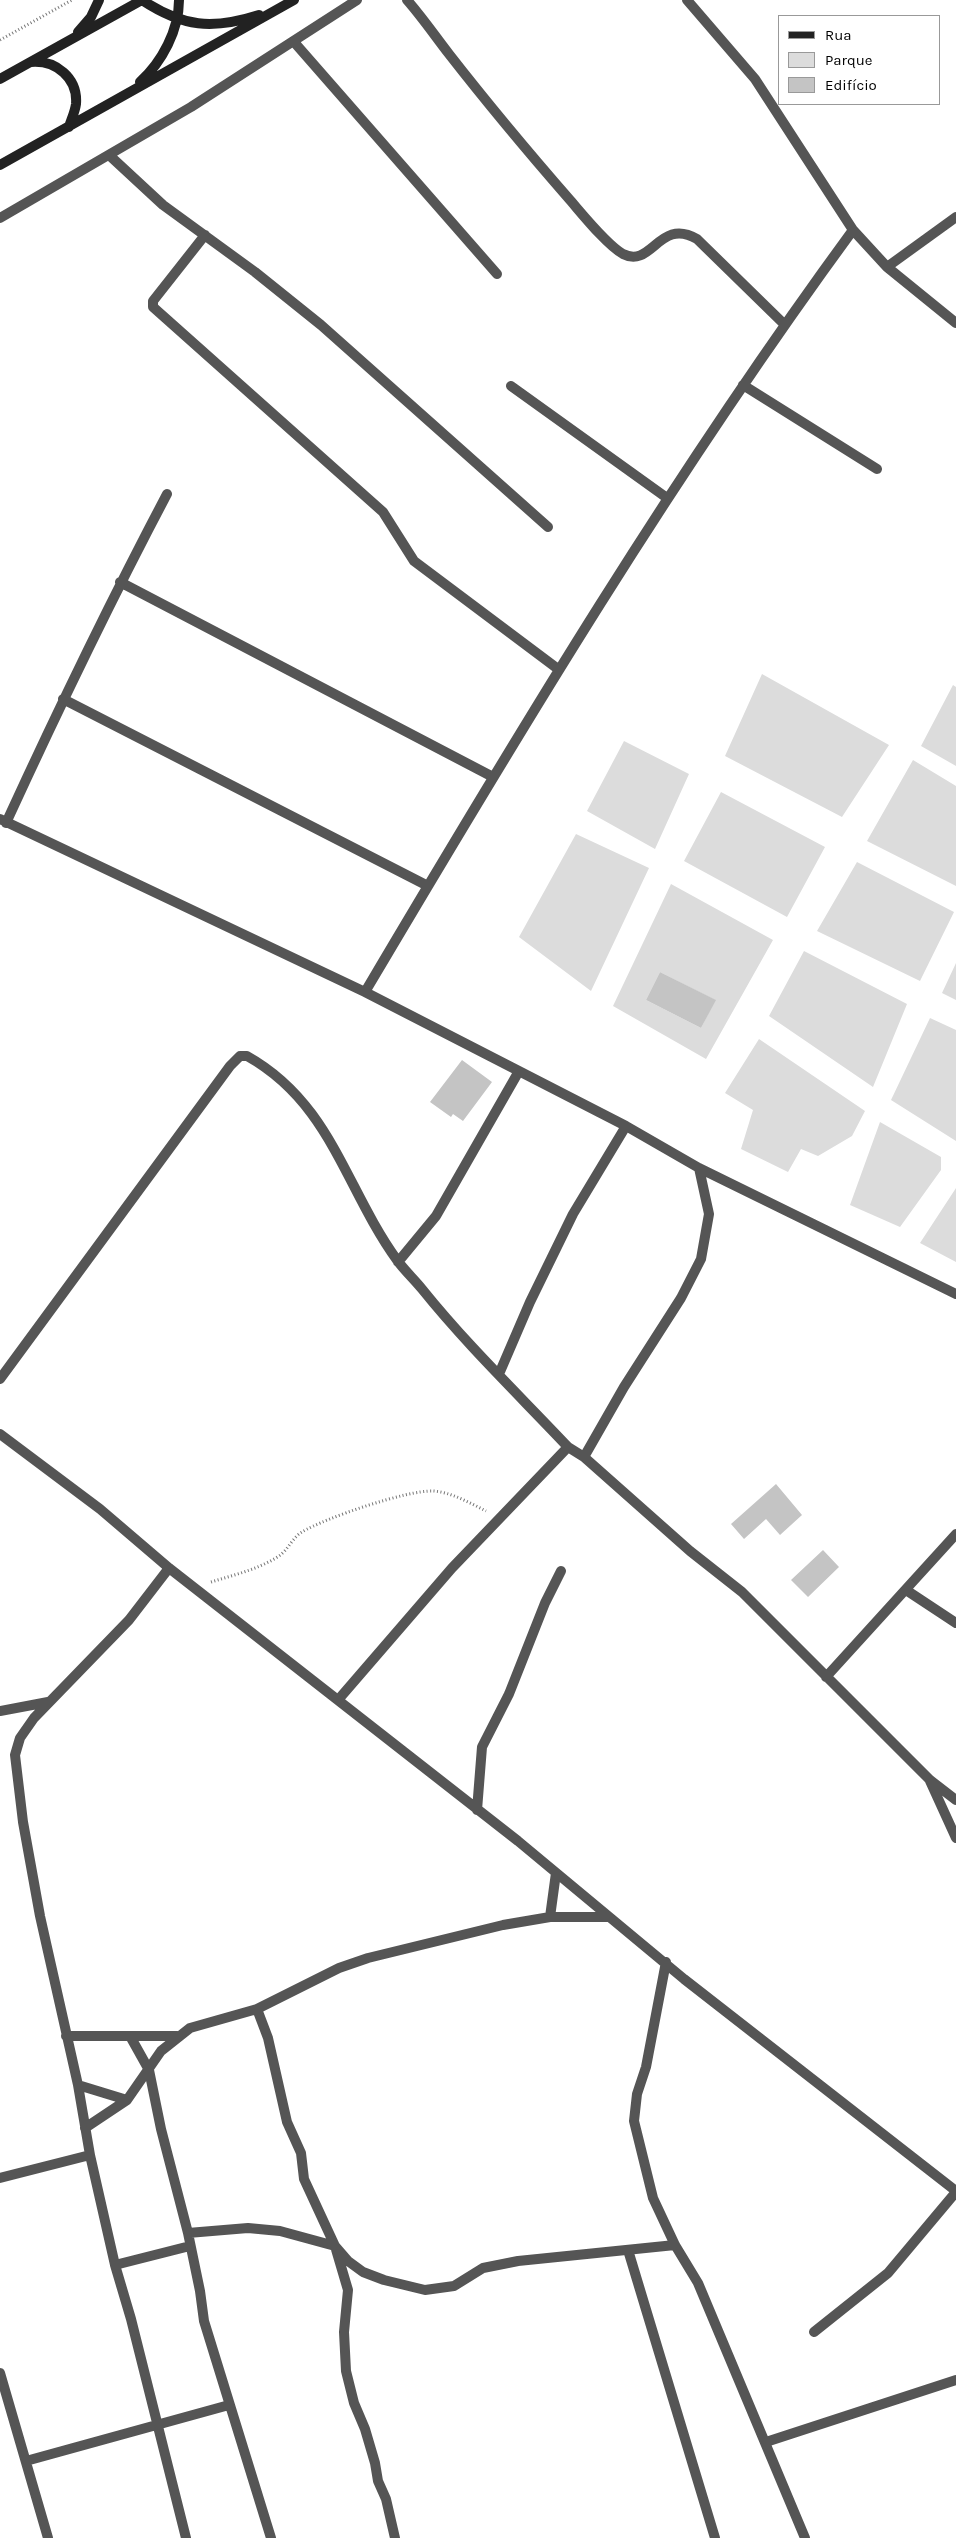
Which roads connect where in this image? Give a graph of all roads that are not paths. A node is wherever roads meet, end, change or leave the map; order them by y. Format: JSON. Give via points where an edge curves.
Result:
{"nodes":[{"id":1,"x":99,"y":0,"type":"edge"},
{"id":2,"x":142,"y":0,"type":"edge"},
{"id":3,"x":179,"y":0,"type":"edge"},
{"id":4,"x":294,"y":0,"type":"edge"},
{"id":5,"x":357,"y":0,"type":"edge"},
{"id":6,"x":407,"y":0,"type":"edge"},
{"id":7,"x":687,"y":0,"type":"edge"},
{"id":8,"x":281,"y":7,"type":"junction"},
{"id":9,"x":176,"y":18,"type":"junction"},
{"id":10,"x":294,"y":42,"type":"junction"},
{"id":11,"x":60,"y":46,"type":"junction"},
{"id":12,"x":31,"y":62,"type":"junction"},
{"id":13,"x":0,"y":79,"type":"edge"},
{"id":14,"x":126,"y":94,"type":"junction"},
{"id":15,"x":69,"y":127,"type":"junction"},
{"id":16,"x":109,"y":155,"type":"junction"},
{"id":17,"x":0,"y":165,"type":"edge"},
{"id":18,"x":956,"y":217,"type":"edge"},
{"id":19,"x":0,"y":218,"type":"edge"},
{"id":20,"x":853,"y":230,"type":"junction"},
{"id":21,"x":205,"y":235,"type":"junction"},
{"id":22,"x":887,"y":268,"type":"junction"},
{"id":23,"x":497,"y":274,"type":"dead end"},
{"id":24,"x":956,"y":323,"type":"edge"},
{"id":25,"x":784,"y":324,"type":"junction"},
{"id":26,"x":743,"y":385,"type":"junction"},
{"id":27,"x":512,"y":386,"type":"dead end"},
{"id":28,"x":877,"y":469,"type":"dead end"},
{"id":29,"x":167,"y":494,"type":"dead end"},
{"id":30,"x":667,"y":498,"type":"junction"},
{"id":31,"x":548,"y":527,"type":"dead end"},
{"id":32,"x":120,"y":582,"type":"junction"},
{"id":33,"x":558,"y":669,"type":"junction"},
{"id":34,"x":63,"y":699,"type":"junction"},
{"id":35,"x":493,"y":777,"type":"junction"},
{"id":36,"x":3,"y":821,"type":"edge"},
{"id":37,"x":428,"y":886,"type":"junction"},
{"id":38,"x":365,"y":992,"type":"junction"},
{"id":39,"x":519,"y":1071,"type":"junction"},
{"id":40,"x":626,"y":1126,"type":"junction"},
{"id":41,"x":699,"y":1168,"type":"junction"},
{"id":42,"x":398,"y":1262,"type":"junction"},
{"id":43,"x":956,"y":1294,"type":"edge"},
{"id":44,"x":499,"y":1374,"type":"junction"},
{"id":45,"x":0,"y":1379,"type":"edge"},
{"id":46,"x":0,"y":1434,"type":"edge"},
{"id":47,"x":568,"y":1447,"type":"junction"},
{"id":48,"x":584,"y":1458,"type":"junction"},
{"id":49,"x":956,"y":1534,"type":"edge"},
{"id":50,"x":169,"y":1568,"type":"junction"},
{"id":51,"x":561,"y":1571,"type":"dead end"},
{"id":52,"x":906,"y":1590,"type":"junction"},
{"id":53,"x":956,"y":1623,"type":"edge"},
{"id":54,"x":826,"y":1677,"type":"junction"},
{"id":55,"x":338,"y":1700,"type":"junction"},
{"id":56,"x":48,"y":1702,"type":"junction"},
{"id":57,"x":1,"y":1707,"type":"edge"},
{"id":58,"x":930,"y":1780,"type":"junction"},
{"id":59,"x":956,"y":1800,"type":"edge"},
{"id":60,"x":477,"y":1810,"type":"junction"},
{"id":61,"x":956,"y":1838,"type":"edge"},
{"id":62,"x":556,"y":1873,"type":"junction"},
{"id":63,"x":550,"y":1917,"type":"junction"},
{"id":64,"x":608,"y":1917,"type":"junction"},
{"id":65,"x":666,"y":1962,"type":"junction"},
{"id":66,"x":258,"y":2009,"type":"junction"},
{"id":67,"x":66,"y":2036,"type":"junction"},
{"id":68,"x":130,"y":2036,"type":"junction"},
{"id":69,"x":177,"y":2036,"type":"junction"},
{"id":70,"x":149,"y":2070,"type":"junction"},
{"id":71,"x":78,"y":2086,"type":"junction"},
{"id":72,"x":127,"y":2100,"type":"junction"},
{"id":73,"x":85,"y":2128,"type":"junction"},
{"id":74,"x":90,"y":2156,"type":"junction"},
{"id":75,"x":0,"y":2178,"type":"edge"},
{"id":76,"x":956,"y":2192,"type":"edge"},
{"id":77,"x":188,"y":2233,"type":"junction"},
{"id":78,"x":675,"y":2245,"type":"junction"},
{"id":79,"x":190,"y":2246,"type":"junction"},
{"id":80,"x":335,"y":2246,"type":"junction"},
{"id":81,"x":628,"y":2250,"type":"junction"},
{"id":82,"x":115,"y":2265,"type":"junction"},
{"id":83,"x":814,"y":2332,"type":"dead end"},
{"id":84,"x":0,"y":2373,"type":"edge"},
{"id":85,"x":956,"y":2380,"type":"edge"},
{"id":86,"x":229,"y":2405,"type":"junction"},
{"id":87,"x":157,"y":2425,"type":"junction"},
{"id":88,"x":766,"y":2442,"type":"junction"},
{"id":89,"x":26,"y":2461,"type":"junction"},
{"id":90,"x":48,"y":2538,"type":"edge"},
{"id":91,"x":186,"y":2538,"type":"edge"},
{"id":92,"x":271,"y":2538,"type":"edge"},
{"id":93,"x":395,"y":2538,"type":"edge"},
{"id":94,"x":715,"y":2538,"type":"edge"},
{"id":95,"x":805,"y":2538,"type":"edge"}],
"edges":[{"from":1,"to":11,"type":"street","via":[[91,17]]},
{"from":2,"to":9,"type":"street","via":[[163,14]]},
{"from":2,"to":11,"type":"street"},
{"from":3,"to":9,"type":"street"},
{"from":4,"to":8,"type":"street"},
{"from":5,"to":10,"type":"street"},
{"from":6,"to":25,"type":"street","via":[[565,194],[595,229],[623,254],[641,256],[674,233],[686,233]]},
{"from":7,"to":20,"type":"street","via":[[754,80]]},
{"from":8,"to":9,"type":"street","via":[[213,26]]},
{"from":8,"to":14,"type":"street"},
{"from":9,"to":14,"type":"street","via":[[159,60]]},
{"from":10,"to":16,"type":"street"},
{"from":10,"to":23,"type":"street"},
{"from":11,"to":12,"type":"street"},
{"from":12,"to":13,"type":"street"},
{"from":12,"to":15,"type":"street","via":[[52,64],[71,81],[76,105]]},
{"from":14,"to":15,"type":"street"},
{"from":15,"to":17,"type":"street"},
{"from":16,"to":19,"type":"street"},
{"from":16,"to":21,"type":"street","via":[[163,205]]},
{"from":18,"to":22,"type":"street"},
{"from":20,"to":22,"type":"street"},
{"from":20,"to":25,"type":"street"},
{"from":21,"to":31,"type":"street","via":[[321,325]]},
{"from":21,"to":33,"type":"street","via":[[153,301],[153,307],[383,512],[414,561]]},
{"from":22,"to":24,"type":"street"},
{"from":25,"to":26,"type":"street"},
{"from":26,"to":28,"type":"street"},
{"from":26,"to":30,"type":"street"},
{"from":27,"to":30,"type":"street"},
{"from":29,"to":32,"type":"street"},
{"from":30,"to":33,"type":"street"},
{"from":32,"to":34,"type":"street"},
{"from":32,"to":35,"type":"street"},
{"from":33,"to":35,"type":"street"},
{"from":34,"to":36,"type":"street"},
{"from":34,"to":37,"type":"street"},
{"from":35,"to":37,"type":"street"},
{"from":36,"to":38,"type":"street"},
{"from":37,"to":38,"type":"street"},
{"from":38,"to":39,"type":"street"},
{"from":39,"to":40,"type":"street"},
{"from":39,"to":42,"type":"street","via":[[436,1216]]},
{"from":40,"to":41,"type":"street"},
{"from":40,"to":44,"type":"street","via":[[573,1214]]},
{"from":41,"to":43,"type":"street"},
{"from":41,"to":48,"type":"street","via":[[709,1214],[701,1259],[681,1298],[624,1387]]},
{"from":42,"to":44,"type":"street","via":[[444,1317]]},
{"from":42,"to":45,"type":"street","via":[[371,1221],[324,1129],[296,1094],[254,1060],[240,1056]]},
{"from":44,"to":47,"type":"street"},
{"from":46,"to":50,"type":"street","via":[[100,1510]]},
{"from":47,"to":48,"type":"street"},
{"from":47,"to":55,"type":"street","via":[[452,1568]]},
{"from":48,"to":54,"type":"street","via":[[742,1592]]},
{"from":49,"to":52,"type":"street"},
{"from":50,"to":55,"type":"street"},
{"from":50,"to":56,"type":"street","via":[[130,1620]]},
{"from":51,"to":60,"type":"street","via":[[545,1602],[509,1694],[482,1747]]},
{"from":52,"to":53,"type":"street"},
{"from":52,"to":54,"type":"street"},
{"from":54,"to":58,"type":"street"},
{"from":55,"to":60,"type":"street"},
{"from":56,"to":57,"type":"street"},
{"from":56,"to":67,"type":"street","via":[[20,1738],[15,1755],[40,1916]]},
{"from":58,"to":59,"type":"street"},
{"from":58,"to":61,"type":"street"},
{"from":60,"to":62,"type":"street"},
{"from":62,"to":63,"type":"street"},
{"from":62,"to":64,"type":"street"},
{"from":63,"to":64,"type":"street"},
{"from":63,"to":66,"type":"street","via":[[503,1924],[368,1958],[339,1968]]},
{"from":64,"to":65,"type":"street"},
{"from":65,"to":76,"type":"street"},
{"from":65,"to":78,"type":"street","via":[[634,2120],[653,2198]]},
{"from":66,"to":69,"type":"street","via":[[190,2028]]},
{"from":66,"to":80,"type":"street","via":[[287,2122],[301,2153],[304,2179]]},
{"from":67,"to":68,"type":"street"},
{"from":67,"to":71,"type":"street"},
{"from":68,"to":69,"type":"street"},
{"from":68,"to":70,"type":"street"},
{"from":69,"to":70,"type":"street","via":[[161,2051]]},
{"from":70,"to":72,"type":"street"},
{"from":70,"to":77,"type":"street"},
{"from":71,"to":72,"type":"street"},
{"from":71,"to":73,"type":"street"},
{"from":72,"to":73,"type":"street"},
{"from":73,"to":74,"type":"street"},
{"from":74,"to":75,"type":"street"},
{"from":74,"to":82,"type":"street"},
{"from":76,"to":83,"type":"street","via":[[888,2273]]},
{"from":77,"to":79,"type":"street"},
{"from":77,"to":80,"type":"street","via":[[248,2228],[280,2231]]},
{"from":78,"to":81,"type":"street"},
{"from":78,"to":88,"type":"street","via":[[698,2283]]},
{"from":79,"to":82,"type":"street"},
{"from":79,"to":86,"type":"street","via":[[204,2321]]},
{"from":80,"to":81,"type":"street","via":[[348,2262],[363,2272],[425,2290],[454,2286],[483,2268],[518,2261]]},
{"from":80,"to":93,"type":"street","via":[[348,2290],[344,2332],[346,2371]]},
{"from":81,"to":94,"type":"street"},
{"from":82,"to":87,"type":"street"},
{"from":84,"to":89,"type":"street"},
{"from":85,"to":88,"type":"street"},
{"from":86,"to":87,"type":"street"},
{"from":86,"to":92,"type":"street"},
{"from":87,"to":89,"type":"street"},
{"from":87,"to":91,"type":"street"},
{"from":88,"to":95,"type":"street"},
{"from":89,"to":90,"type":"street"}]}
